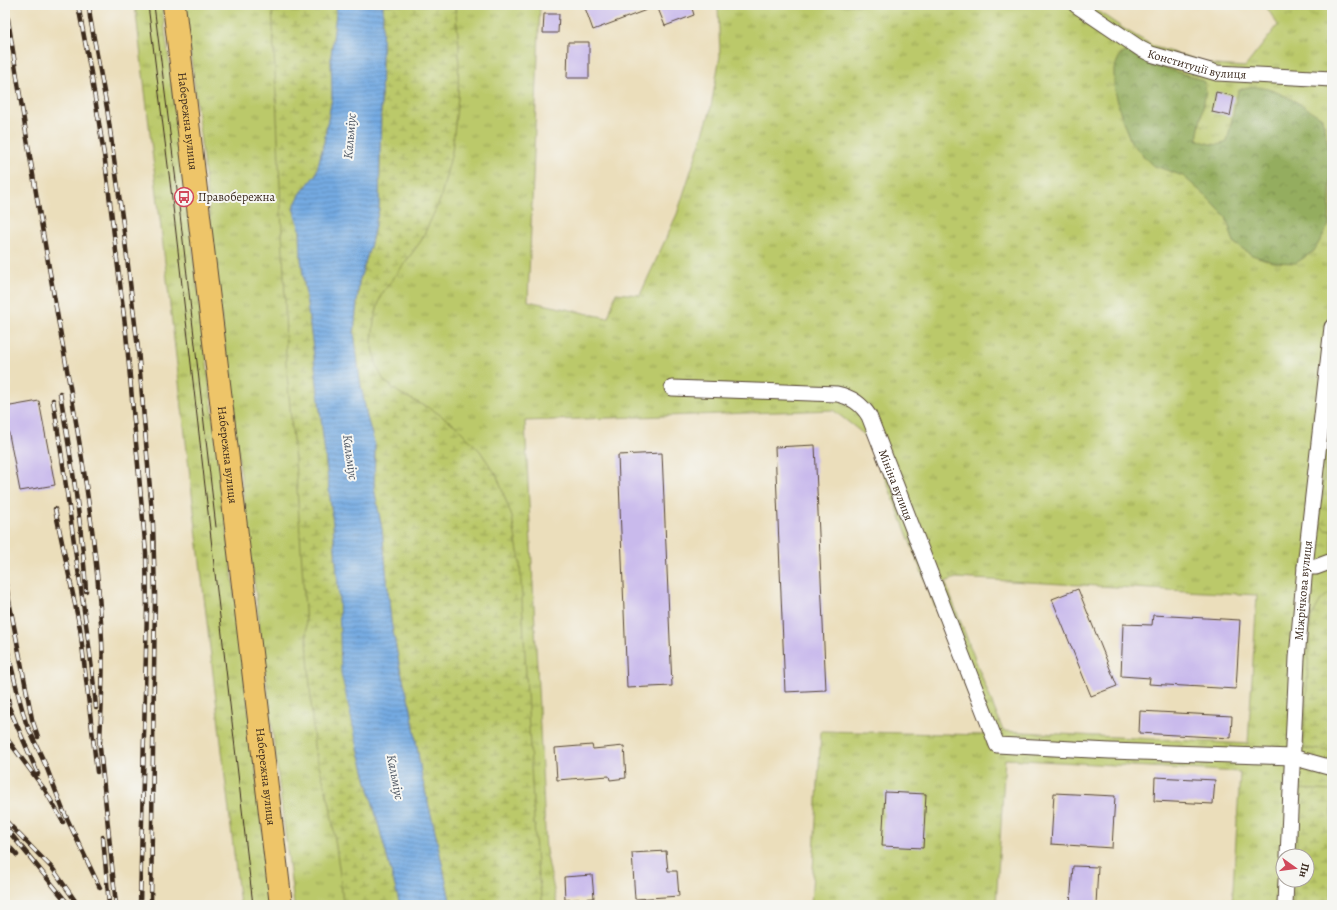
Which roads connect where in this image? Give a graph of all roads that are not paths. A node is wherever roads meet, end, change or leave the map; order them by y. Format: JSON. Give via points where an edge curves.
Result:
{"nodes":[{"id":1,"x":174,"y":5,"type":"edge"},
{"id":2,"x":1076,"y":5,"type":"edge"},
{"id":3,"x":1332,"y":79,"type":"edge"},
{"id":4,"x":1332,"y":327,"type":"edge"},
{"id":5,"x":672,"y":388,"type":"dead end"},
{"id":6,"x":1332,"y":561,"type":"edge"},
{"id":7,"x":1305,"y":566,"type":"junction"},
{"id":8,"x":1292,"y":757,"type":"junction"},
{"id":9,"x":1332,"y":768,"type":"edge"},
{"id":10,"x":1288,"y":848,"type":"edge"},
{"id":11,"x":1286,"y":888,"type":"edge"},
{"id":12,"x":281,"y":905,"type":"edge"},
{"id":13,"x":1285,"y":905,"type":"edge"}],
"edges":[{"from":1,"to":12,"type":"highway","name":"Набережна вулиця"},
{"from":2,"to":3,"type":"street","name":"Конституції вулиця","via":[[1151,54],[1217,73]]},
{"from":4,"to":7,"type":"street","name":"Міжрічкова вулиця"},
{"from":5,"to":8,"type":"street","name":"Мініна вулиця","via":[[837,394],[850,397],[861,405],[869,416],[997,744],[1110,751]]},
{"from":6,"to":7,"type":"street","via":[[1316,567]]},
{"from":7,"to":8,"type":"street","name":"Міжрічкова вулиця"},
{"from":8,"to":9,"type":"street"},
{"from":8,"to":10,"type":"street","name":"Міжрічкова вулиця"},
{"from":11,"to":13,"type":"street"}]}
